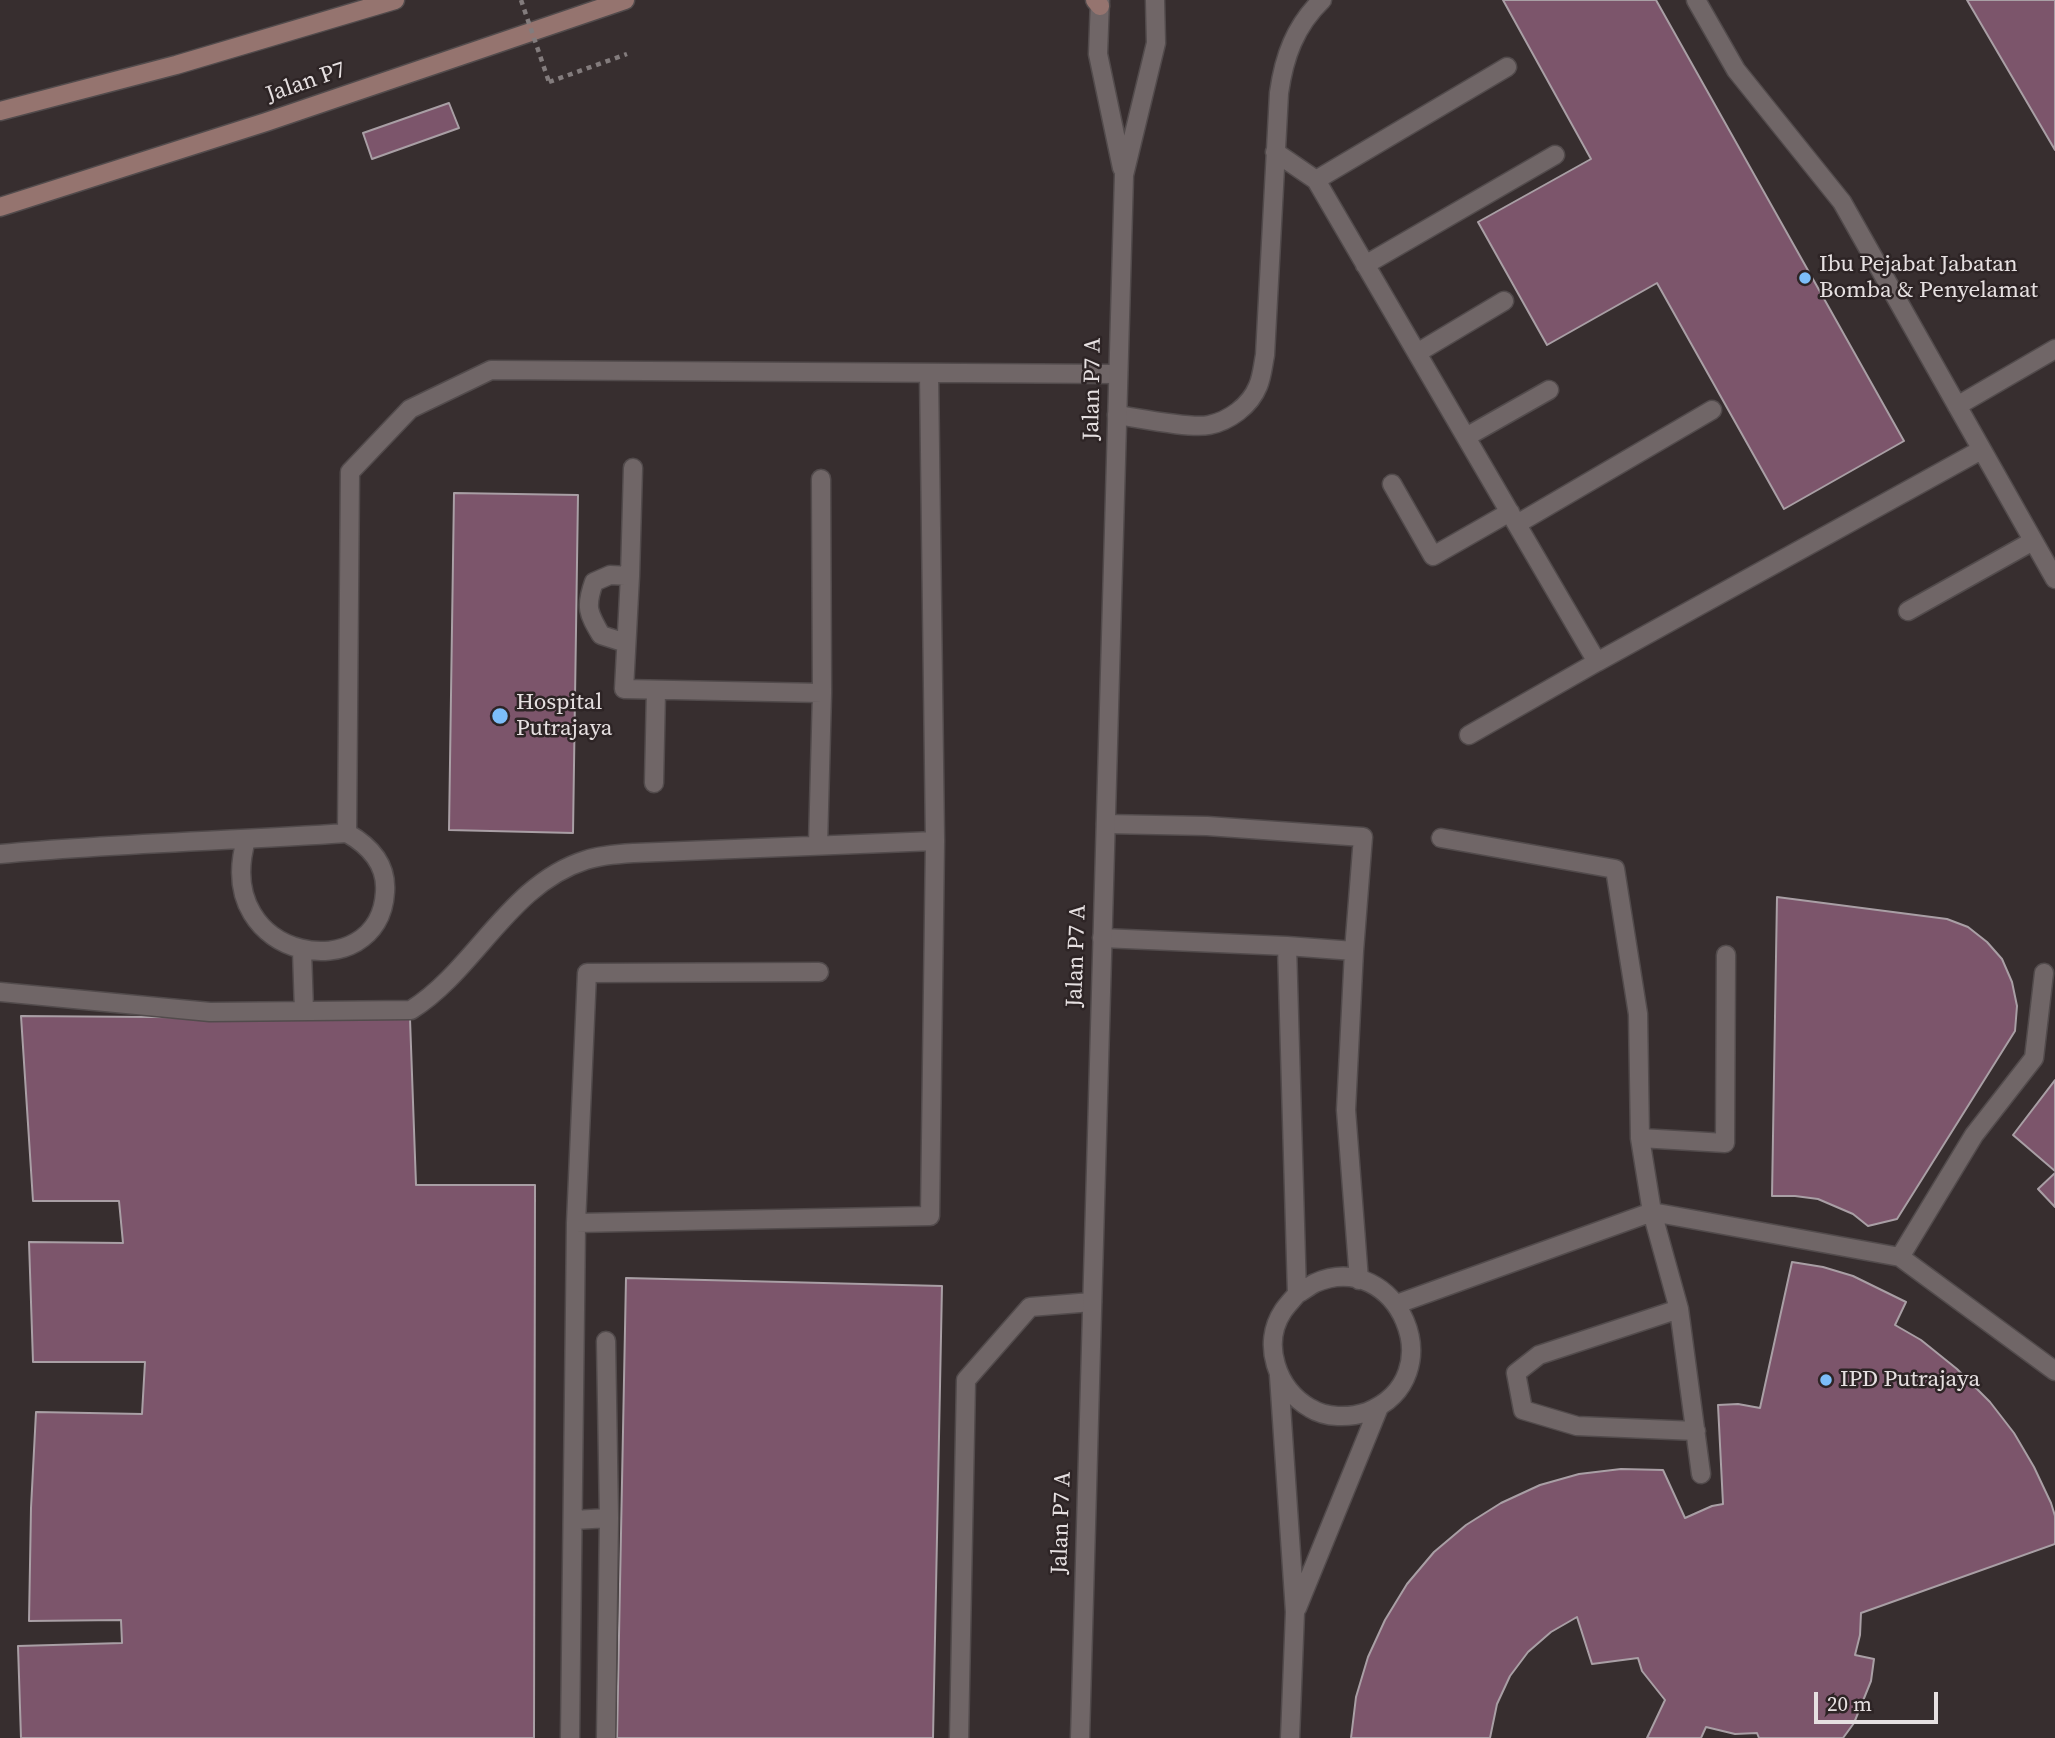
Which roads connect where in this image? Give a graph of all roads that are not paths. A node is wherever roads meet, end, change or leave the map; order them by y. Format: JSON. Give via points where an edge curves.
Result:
{"nodes":[{"id":1,"x":394,"y":0,"type":"edge"},
{"id":2,"x":625,"y":0,"type":"edge"},
{"id":3,"x":1155,"y":0,"type":"edge"},
{"id":4,"x":1322,"y":0,"type":"edge"},
{"id":5,"x":1696,"y":0,"type":"edge"},
{"id":6,"x":1098,"y":2,"type":"edge"},
{"id":7,"x":1507,"y":67,"type":"dead end"},
{"id":8,"x":0,"y":111,"type":"edge"},
{"id":9,"x":1275,"y":152,"type":"junction"},
{"id":10,"x":1555,"y":155,"type":"dead end"},
{"id":11,"x":1124,"y":175,"type":"junction"},
{"id":12,"x":1316,"y":180,"type":"junction"},
{"id":13,"x":0,"y":207,"type":"edge"},
{"id":14,"x":1365,"y":265,"type":"junction"},
{"id":15,"x":1504,"y":301,"type":"dead end"},
{"id":16,"x":2055,"y":349,"type":"edge"},
{"id":17,"x":1417,"y":353,"type":"junction"},
{"id":18,"x":929,"y":373,"type":"junction"},
{"id":19,"x":1118,"y":374,"type":"junction"},
{"id":20,"x":1549,"y":390,"type":"dead end"},
{"id":21,"x":1957,"y":407,"type":"junction"},
{"id":22,"x":1712,"y":410,"type":"dead end"},
{"id":23,"x":1117,"y":415,"type":"junction"},
{"id":24,"x":1466,"y":437,"type":"junction"},
{"id":25,"x":1981,"y":450,"type":"junction"},
{"id":26,"x":633,"y":468,"type":"dead end"},
{"id":27,"x":821,"y":479,"type":"dead end"},
{"id":28,"x":1392,"y":484,"type":"dead end"},
{"id":29,"x":1513,"y":518,"type":"junction"},
{"id":30,"x":2033,"y":541,"type":"junction"},
{"id":31,"x":630,"y":576,"type":"junction"},
{"id":32,"x":2055,"y":579,"type":"edge"},
{"id":33,"x":1908,"y":611,"type":"dead end"},
{"id":34,"x":626,"y":643,"type":"junction"},
{"id":35,"x":1597,"y":662,"type":"junction"},
{"id":36,"x":656,"y":690,"type":"junction"},
{"id":37,"x":822,"y":693,"type":"junction"},
{"id":38,"x":1469,"y":735,"type":"dead end"},
{"id":39,"x":654,"y":783,"type":"dead end"},
{"id":40,"x":1105,"y":824,"type":"junction"},
{"id":41,"x":347,"y":833,"type":"junction"},
{"id":42,"x":1441,"y":838,"type":"dead end"},
{"id":43,"x":246,"y":840,"type":"junction"},
{"id":44,"x":934,"y":841,"type":"junction"},
{"id":45,"x":818,"y":845,"type":"junction"},
{"id":46,"x":0,"y":854,"type":"edge"},
{"id":47,"x":1102,"y":938,"type":"junction"},
{"id":48,"x":1287,"y":946,"type":"junction"},
{"id":49,"x":302,"y":951,"type":"junction"},
{"id":50,"x":1354,"y":951,"type":"junction"},
{"id":51,"x":1726,"y":955,"type":"dead end"},
{"id":52,"x":819,"y":972,"type":"dead end"},
{"id":53,"x":2044,"y":973,"type":"dead end"},
{"id":54,"x":0,"y":992,"type":"edge"},
{"id":55,"x":304,"y":1011,"type":"junction"},
{"id":56,"x":1640,"y":1138,"type":"junction"},
{"id":57,"x":1651,"y":1212,"type":"junction"},
{"id":58,"x":576,"y":1223,"type":"junction"},
{"id":59,"x":1900,"y":1257,"type":"junction"},
{"id":60,"x":1359,"y":1280,"type":"junction"},
{"id":61,"x":1297,"y":1294,"type":"junction"},
{"id":62,"x":1092,"y":1301,"type":"junction"},
{"id":63,"x":1397,"y":1304,"type":"junction"},
{"id":64,"x":1679,"y":1309,"type":"junction"},
{"id":65,"x":606,"y":1341,"type":"dead end"},
{"id":66,"x":2055,"y":1371,"type":"edge"},
{"id":67,"x":1279,"y":1376,"type":"junction"},
{"id":68,"x":1378,"y":1407,"type":"junction"},
{"id":69,"x":1696,"y":1431,"type":"junction"},
{"id":70,"x":1702,"y":1474,"type":"dead end"},
{"id":71,"x":608,"y":1518,"type":"junction"},
{"id":72,"x":574,"y":1520,"type":"junction"},
{"id":73,"x":1295,"y":1612,"type":"junction"},
{"id":74,"x":570,"y":1738,"type":"edge"},
{"id":75,"x":606,"y":1738,"type":"edge"},
{"id":76,"x":959,"y":1738,"type":"edge"},
{"id":77,"x":1080,"y":1738,"type":"edge"},
{"id":78,"x":1290,"y":1738,"type":"edge"}],
"edges":[{"from":1,"to":8,"type":"main road"},
{"from":2,"to":13,"type":"main road","name":"Jalan P7"},
{"from":3,"to":11,"type":"street","name":"Jalan P7 A","via":[[1156,43]]},
{"from":4,"to":9,"type":"street","via":[[1297,30],[1288,50]]},
{"from":5,"to":21,"type":"street","via":[[1736,70],[1842,202]]},
{"from":6,"to":11,"type":"street","name":"Jalan P7 A","via":[[1098,54]]},
{"from":7,"to":12,"type":"street"},
{"from":9,"to":12,"type":"street"},
{"from":9,"to":23,"type":"street","via":[[1265,355],[1259,385],[1239,411],[1206,426]]},
{"from":10,"to":14,"type":"street"},
{"from":11,"to":19,"type":"street","name":"Jalan P7 A"},
{"from":12,"to":14,"type":"street"},
{"from":14,"to":17,"type":"street"},
{"from":15,"to":17,"type":"street"},
{"from":16,"to":21,"type":"street"},
{"from":17,"to":24,"type":"street"},
{"from":18,"to":19,"type":"street"},
{"from":18,"to":41,"type":"street","via":[[491,370],[410,410],[350,472]]},
{"from":18,"to":44,"type":"street"},
{"from":19,"to":23,"type":"street","name":"Jalan P7 A"},
{"from":20,"to":24,"type":"street"},
{"from":21,"to":25,"type":"street"},
{"from":22,"to":29,"type":"street"},
{"from":23,"to":40,"type":"street","name":"Jalan P7 A"},
{"from":24,"to":29,"type":"street"},
{"from":25,"to":30,"type":"street"},
{"from":25,"to":35,"type":"street"},
{"from":26,"to":31,"type":"street"},
{"from":27,"to":37,"type":"street"},
{"from":28,"to":29,"type":"street","via":[[1433,556]]},
{"from":29,"to":35,"type":"street"},
{"from":30,"to":32,"type":"street"},
{"from":30,"to":33,"type":"street"},
{"from":31,"to":34,"type":"street"},
{"from":31,"to":34,"type":"street","via":[[610,575],[593,582],[587,599],[589,614],[601,635]]},
{"from":34,"to":36,"type":"street","via":[[624,689]]},
{"from":35,"to":38,"type":"street"},
{"from":36,"to":37,"type":"street"},
{"from":36,"to":39,"type":"street"},
{"from":37,"to":45,"type":"street"},
{"from":40,"to":47,"type":"street","name":"Jalan P7 A"},
{"from":40,"to":50,"type":"street","via":[[1363,837]]},
{"from":41,"to":43,"type":"street"},
{"from":41,"to":49,"type":"street","via":[[374,853],[382,868],[386,884],[380,916],[360,940],[346,947]]},
{"from":42,"to":56,"type":"street","via":[[1615,869],[1638,1014]]},
{"from":43,"to":46,"type":"street"},
{"from":43,"to":49,"type":"street","via":[[240,883],[247,904],[275,938]]},
{"from":44,"to":45,"type":"street"},
{"from":44,"to":58,"type":"street","via":[[930,1216]]},
{"from":45,"to":55,"type":"street","via":[[587,859],[539,884],[437,992],[411,1010]]},
{"from":47,"to":48,"type":"street"},
{"from":47,"to":62,"type":"street","name":"Jalan P7 A"},
{"from":48,"to":50,"type":"street"},
{"from":48,"to":61,"type":"street"},
{"from":49,"to":55,"type":"street"},
{"from":50,"to":60,"type":"street","via":[[1346,1110]]},
{"from":51,"to":56,"type":"street","via":[[1725,1143]]},
{"from":52,"to":58,"type":"street","via":[[587,973]]},
{"from":53,"to":59,"type":"street","via":[[2034,1058],[1975,1135]]},
{"from":54,"to":55,"type":"street","via":[[210,1012]]},
{"from":56,"to":57,"type":"street"},
{"from":57,"to":59,"type":"street"},
{"from":57,"to":63,"type":"street"},
{"from":57,"to":64,"type":"street"},
{"from":58,"to":72,"type":"street"},
{"from":59,"to":66,"type":"street"},
{"from":60,"to":61,"type":"street","via":[[1337,1278]]},
{"from":60,"to":63,"type":"street","via":[[1380,1289]]},
{"from":61,"to":67,"type":"street","via":[[1282,1312],[1274,1332]]},
{"from":62,"to":76,"type":"street","via":[[1030,1307],[966,1380]]},
{"from":62,"to":77,"type":"street","name":"Jalan P7 A"},
{"from":63,"to":68,"type":"street","via":[[1408,1324],[1412,1347],[1408,1370],[1396,1391]]},
{"from":64,"to":69,"type":"street"},
{"from":64,"to":69,"type":"street","via":[[1539,1355],[1516,1374],[1523,1410],[1577,1426]]},
{"from":65,"to":71,"type":"street"},
{"from":67,"to":68,"type":"street","via":[[1292,1395],[1311,1409],[1333,1416],[1357,1416]]},
{"from":67,"to":73,"type":"street"},
{"from":68,"to":73,"type":"street"},
{"from":69,"to":70,"type":"street"},
{"from":71,"to":72,"type":"street"},
{"from":71,"to":75,"type":"street"},
{"from":72,"to":74,"type":"street"},
{"from":73,"to":78,"type":"street"}]}
